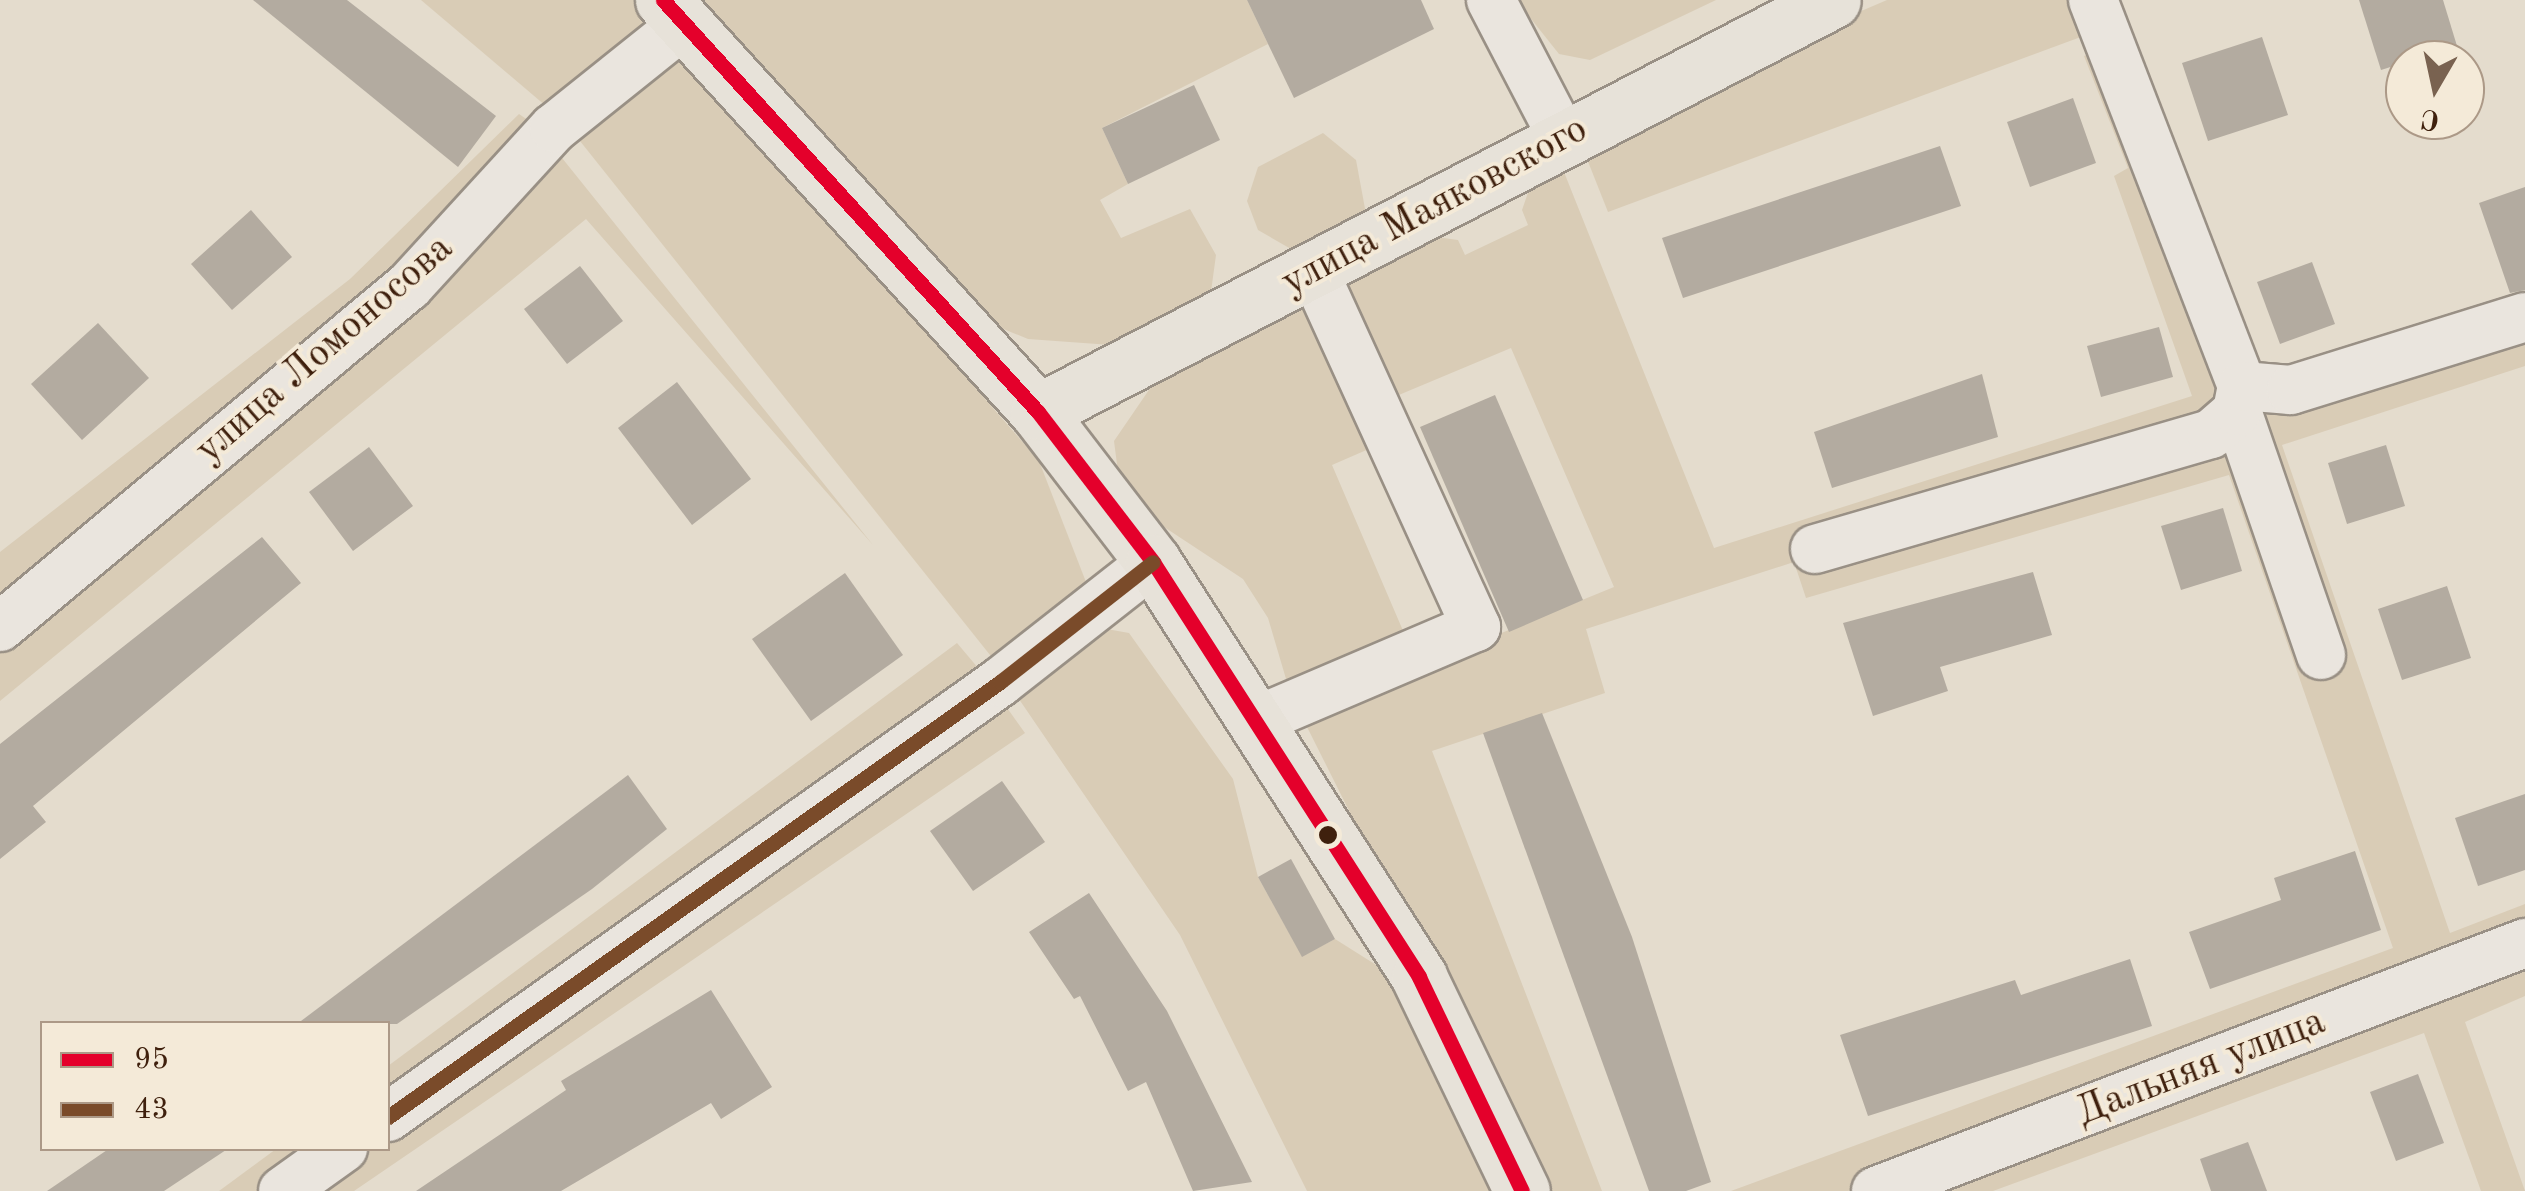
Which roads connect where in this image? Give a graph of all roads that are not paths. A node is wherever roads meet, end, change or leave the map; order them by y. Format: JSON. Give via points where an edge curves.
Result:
{"nodes":[{"id":1,"x":1491,"y":0,"type":"edge"},
{"id":2,"x":1833,"y":0,"type":"edge"},
{"id":3,"x":2093,"y":0,"type":"edge"},
{"id":4,"x":674,"y":12,"type":"edge"},
{"id":5,"x":1564,"y":140,"type":"junction"},
{"id":6,"x":1314,"y":271,"type":"junction"},
{"id":7,"x":2525,"y":318,"type":"edge"},
{"id":8,"x":2240,"y":398,"type":"junction"},
{"id":9,"x":1038,"y":412,"type":"junction"},
{"id":10,"x":1816,"y":550,"type":"dead end"},
{"id":11,"x":1153,"y":562,"type":"junction"},
{"id":12,"x":0,"y":628,"type":"edge"},
{"id":13,"x":2322,"y":655,"type":"dead end"},
{"id":14,"x":1260,"y":719,"type":"junction"},
{"id":15,"x":2525,"y":943,"type":"edge"},
{"id":16,"x":390,"y":1116,"type":"edge"},
{"id":17,"x":338,"y":1151,"type":"edge"},
{"id":18,"x":282,"y":1191,"type":"edge"},
{"id":19,"x":1522,"y":1191,"type":"edge"},
{"id":20,"x":1876,"y":1191,"type":"edge"}],
"edges":[{"from":1,"to":5,"type":"street"},
{"from":2,"to":5,"type":"main road","name":"улица Маяковского"},
{"from":3,"to":8,"type":"street"},
{"from":4,"to":9,"type":"main road"},
{"from":4,"to":12,"type":"street","name":"улица Ломоносова","via":[[554,128],[409,286]]},
{"from":5,"to":6,"type":"main road","name":"улица Маяковского"},
{"from":6,"to":9,"type":"main road","name":"улица Маяковского"},
{"from":6,"to":14,"type":"street","via":[[1476,627]]},
{"from":7,"to":8,"type":"street","via":[[2291,390]]},
{"from":8,"to":10,"type":"street","via":[[2211,434]]},
{"from":8,"to":13,"type":"street"},
{"from":9,"to":11,"type":"main road"},
{"from":11,"to":14,"type":"main road"},
{"from":11,"to":16,"type":"street","via":[[1000,682]]},
{"from":14,"to":19,"type":"main road","via":[[1419,977]]},
{"from":15,"to":20,"type":"street","name":"Дальняя улица"},
{"from":17,"to":18,"type":"street"}]}
